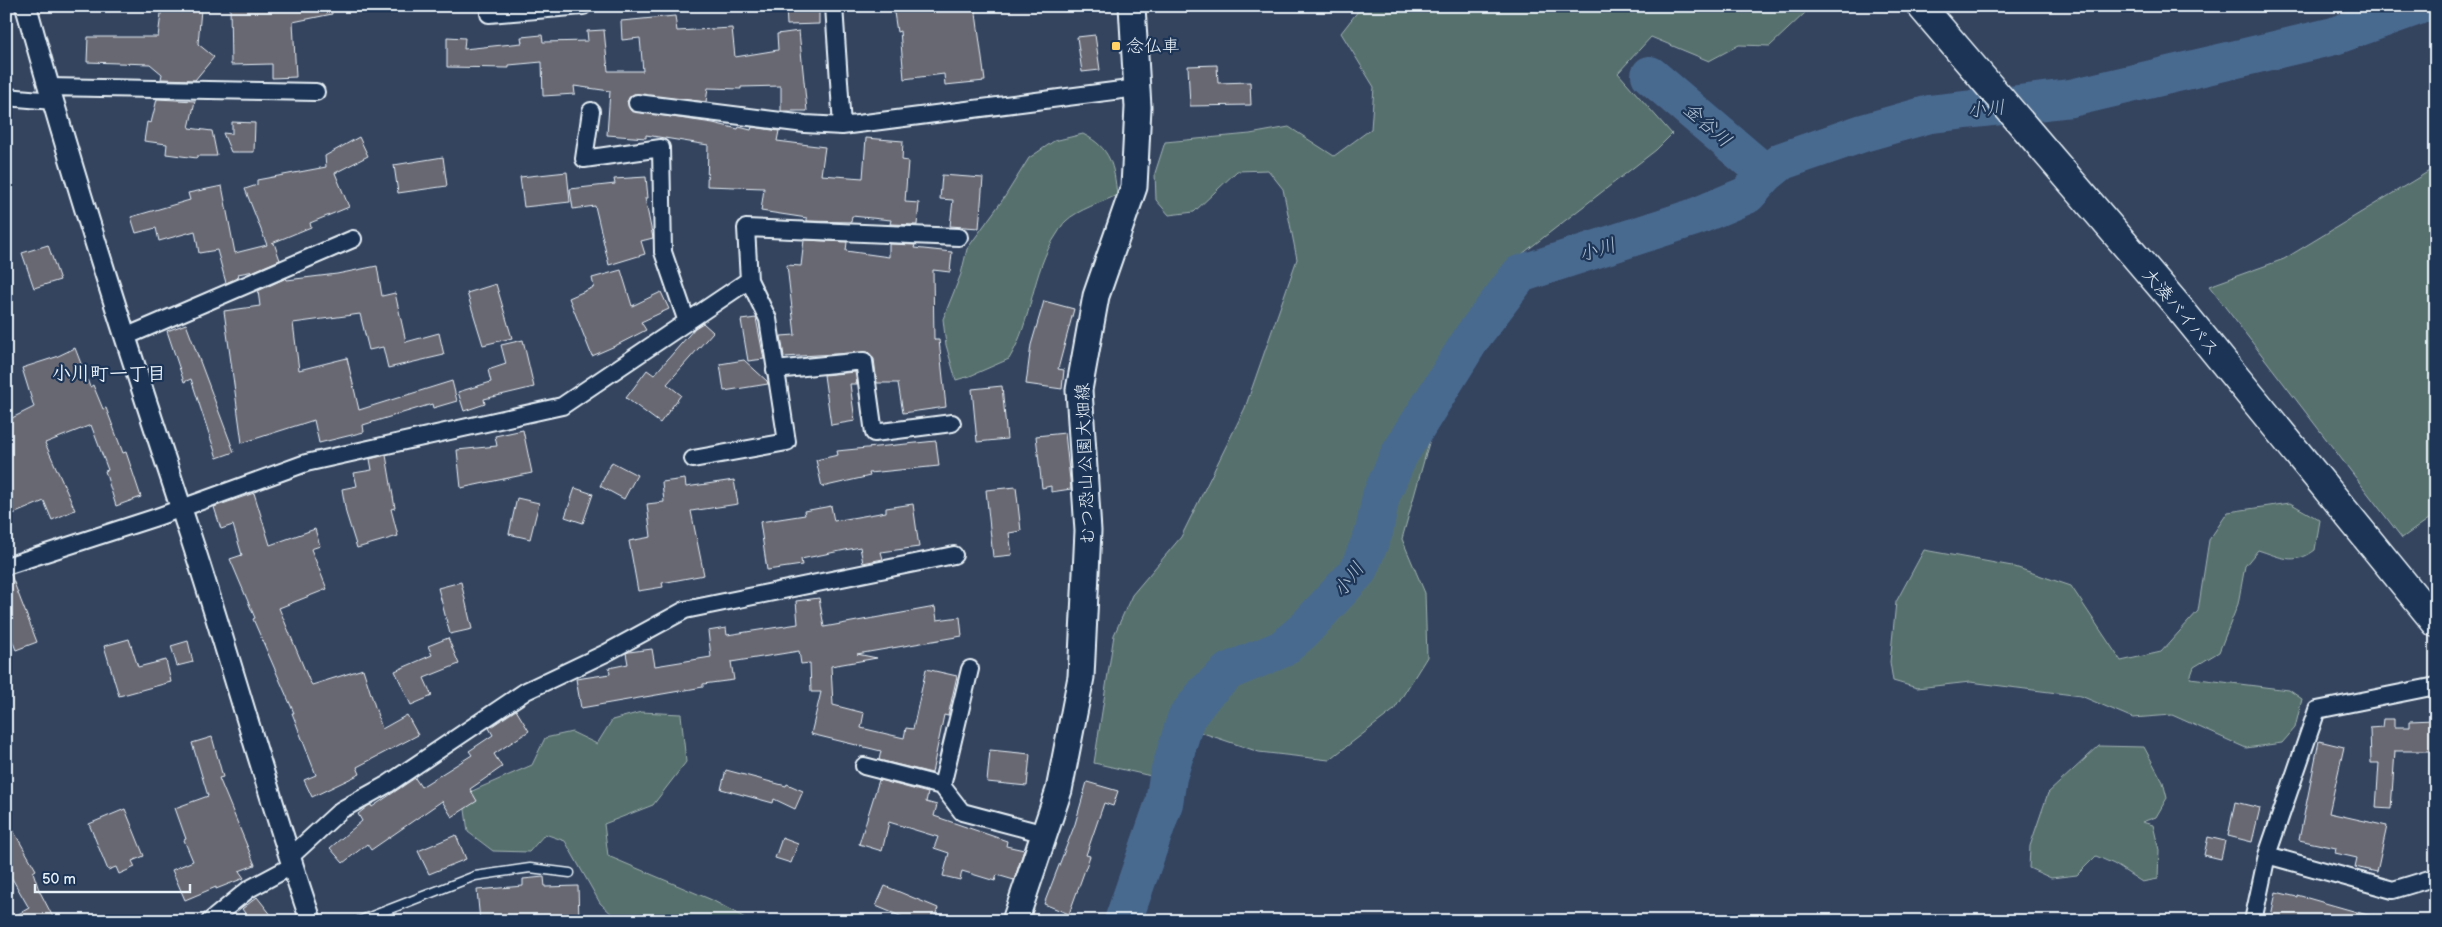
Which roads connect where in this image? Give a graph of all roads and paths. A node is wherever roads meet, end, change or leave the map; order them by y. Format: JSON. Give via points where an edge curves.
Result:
{"nodes":[{"id":1,"x":26,"y":6,"type":"edge"},
{"id":2,"x":583,"y":6,"type":"edge"},
{"id":3,"x":834,"y":6,"type":"edge"},
{"id":4,"x":1132,"y":6,"type":"edge"},
{"id":5,"x":1921,"y":6,"type":"edge"},
{"id":6,"x":489,"y":14,"type":"dead end"},
{"id":7,"x":1137,"y":88,"type":"junction"},
{"id":8,"x":316,"y":92,"type":"dead end"},
{"id":9,"x":51,"y":94,"type":"junction"},
{"id":10,"x":6,"y":97,"type":"edge"},
{"id":11,"x":637,"y":103,"type":"dead end"},
{"id":12,"x":591,"y":111,"type":"dead end"},
{"id":13,"x":842,"y":126,"type":"junction"},
{"id":14,"x":959,"y":237,"type":"dead end"},
{"id":15,"x":353,"y":239,"type":"dead end"},
{"id":16,"x":749,"y":280,"type":"junction"},
{"id":17,"x":687,"y":322,"type":"junction"},
{"id":18,"x":125,"y":337,"type":"junction"},
{"id":19,"x":775,"y":370,"type":"junction"},
{"id":20,"x":952,"y":423,"type":"dead end"},
{"id":21,"x":693,"y":459,"type":"dead end"},
{"id":22,"x":180,"y":508,"type":"junction"},
{"id":23,"x":954,"y":555,"type":"dead end"},
{"id":24,"x":6,"y":566,"type":"edge"},
{"id":25,"x":2436,"y":623,"type":"edge"},
{"id":26,"x":970,"y":669,"type":"dead end"},
{"id":27,"x":2436,"y":686,"type":"edge"},
{"id":28,"x":864,"y":766,"type":"dead end"},
{"id":29,"x":942,"y":786,"type":"junction"},
{"id":30,"x":1045,"y":834,"type":"junction"},
{"id":31,"x":2267,"y":855,"type":"junction"},
{"id":32,"x":290,"y":862,"type":"junction"},
{"id":33,"x":570,"y":873,"type":"dead end"},
{"id":34,"x":2436,"y":877,"type":"edge"},
{"id":35,"x":210,"y":921,"type":"edge"},
{"id":36,"x":311,"y":921,"type":"edge"},
{"id":37,"x":359,"y":921,"type":"edge"},
{"id":38,"x":1015,"y":921,"type":"edge"},
{"id":39,"x":2253,"y":921,"type":"edge"}],
"edges":[{"from":1,"to":9,"type":"street"},
{"from":2,"to":6,"type":"street"},
{"from":3,"to":13,"type":"street"},
{"from":4,"to":7,"type":"main road","name":"むつ恐山公園大畑線"},
{"from":5,"to":25,"type":"highway","name":"大湊バイパス","via":[[2176,304]]},
{"from":7,"to":13,"type":"street"},
{"from":7,"to":30,"type":"main road","name":"むつ恐山公園大畑線","via":[[1134,187],[1096,296],[1080,390],[1088,530],[1081,677],[1059,790]]},
{"from":8,"to":9,"type":"street"},
{"from":9,"to":10,"type":"street"},
{"from":9,"to":18,"type":"street"},
{"from":11,"to":13,"type":"street"},
{"from":12,"to":17,"type":"street","via":[[584,159],[661,148],[663,252]]},
{"from":14,"to":16,"type":"street","via":[[746,228]]},
{"from":15,"to":18,"type":"street"},
{"from":16,"to":17,"type":"street"},
{"from":16,"to":19,"type":"street","via":[[768,319]]},
{"from":17,"to":22,"type":"street","via":[[562,406],[306,463]]},
{"from":18,"to":22,"type":"street"},
{"from":19,"to":20,"type":"street","via":[[864,361],[874,433]]},
{"from":19,"to":21,"type":"street","via":[[787,442]]},
{"from":22,"to":24,"type":"street"},
{"from":22,"to":32,"type":"street"},
{"from":23,"to":32,"type":"street","via":[[685,610],[526,691],[388,784],[341,810]]},
{"from":26,"to":29,"type":"street"},
{"from":27,"to":31,"type":"street","via":[[2317,710]]},
{"from":28,"to":29,"type":"street"},
{"from":29,"to":30,"type":"street","via":[[962,812]]},
{"from":30,"to":38,"type":"main road","name":"むつ恐山公園大畑線"},
{"from":31,"to":34,"type":"street","via":[[2393,890]]},
{"from":31,"to":39,"type":"street"},
{"from":32,"to":35,"type":"street","via":[[249,889]]},
{"from":32,"to":36,"type":"street"},
{"from":33,"to":37,"type":"lane","via":[[530,868],[475,876]]}]}
